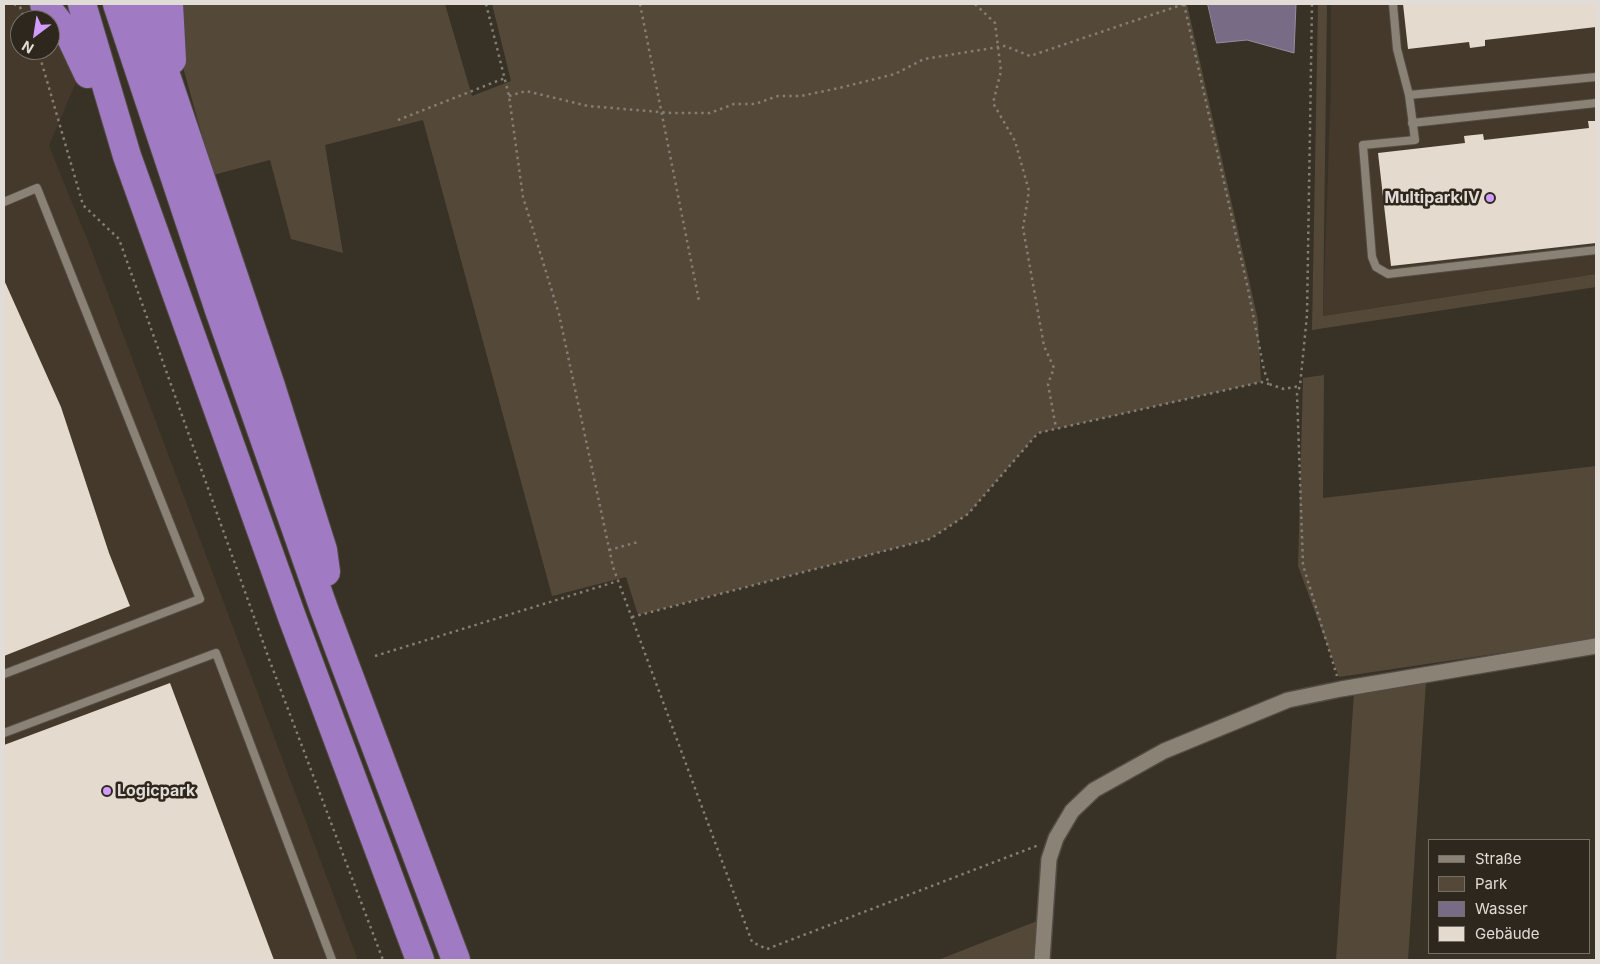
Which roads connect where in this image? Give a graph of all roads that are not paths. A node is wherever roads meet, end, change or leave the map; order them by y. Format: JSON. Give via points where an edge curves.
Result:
{"nodes":[{"id":1,"x":44,"y":4,"type":"edge"},
{"id":2,"x":82,"y":4,"type":"edge"},
{"id":3,"x":117,"y":4,"type":"edge"},
{"id":4,"x":142,"y":4,"type":"edge"},
{"id":5,"x":169,"y":4,"type":"edge"},
{"id":6,"x":1393,"y":4,"type":"edge"},
{"id":7,"x":1596,"y":77,"type":"edge"},
{"id":8,"x":1409,"y":95,"type":"junction"},
{"id":9,"x":1596,"y":103,"type":"edge"},
{"id":10,"x":1412,"y":123,"type":"junction"},
{"id":11,"x":183,"y":128,"type":"junction"},
{"id":12,"x":127,"y":156,"type":"junction"},
{"id":13,"x":4,"y":202,"type":"edge"},
{"id":14,"x":1596,"y":250,"type":"edge"},
{"id":15,"x":324,"y":609,"type":"junction"},
{"id":16,"x":1596,"y":646,"type":"edge"},
{"id":17,"x":4,"y":674,"type":"edge"},
{"id":18,"x":4,"y":733,"type":"edge"},
{"id":19,"x":332,"y":960,"type":"edge"},
{"id":20,"x":420,"y":960,"type":"edge"},
{"id":21,"x":456,"y":960,"type":"edge"},
{"id":22,"x":1042,"y":960,"type":"edge"}],
"edges":[{"from":1,"to":12,"type":"highway","via":[[71,38]]},
{"from":2,"to":12,"type":"highway"},
{"from":3,"to":15,"type":"highway","via":[[219,310]]},
{"from":4,"to":11,"type":"highway"},
{"from":5,"to":11,"type":"highway","via":[[170,39]]},
{"from":6,"to":8,"type":"lane","via":[[1397,49]]},
{"from":7,"to":8,"type":"lane"},
{"from":8,"to":10,"type":"lane"},
{"from":9,"to":10,"type":"lane"},
{"from":10,"to":14,"type":"lane","via":[[1415,140],[1363,144],[1372,257],[1376,267],[1388,274]]},
{"from":11,"to":15,"type":"highway","via":[[323,550],[326,570]]},
{"from":12,"to":20,"type":"highway"},
{"from":13,"to":17,"type":"lane","via":[[38,188],[200,599]]},
{"from":15,"to":21,"type":"highway"},
{"from":16,"to":22,"type":"street","via":[[1288,700],[1164,751],[1094,790],[1072,810],[1056,838],[1049,859]]},
{"from":18,"to":19,"type":"lane","via":[[216,653]]}]}
